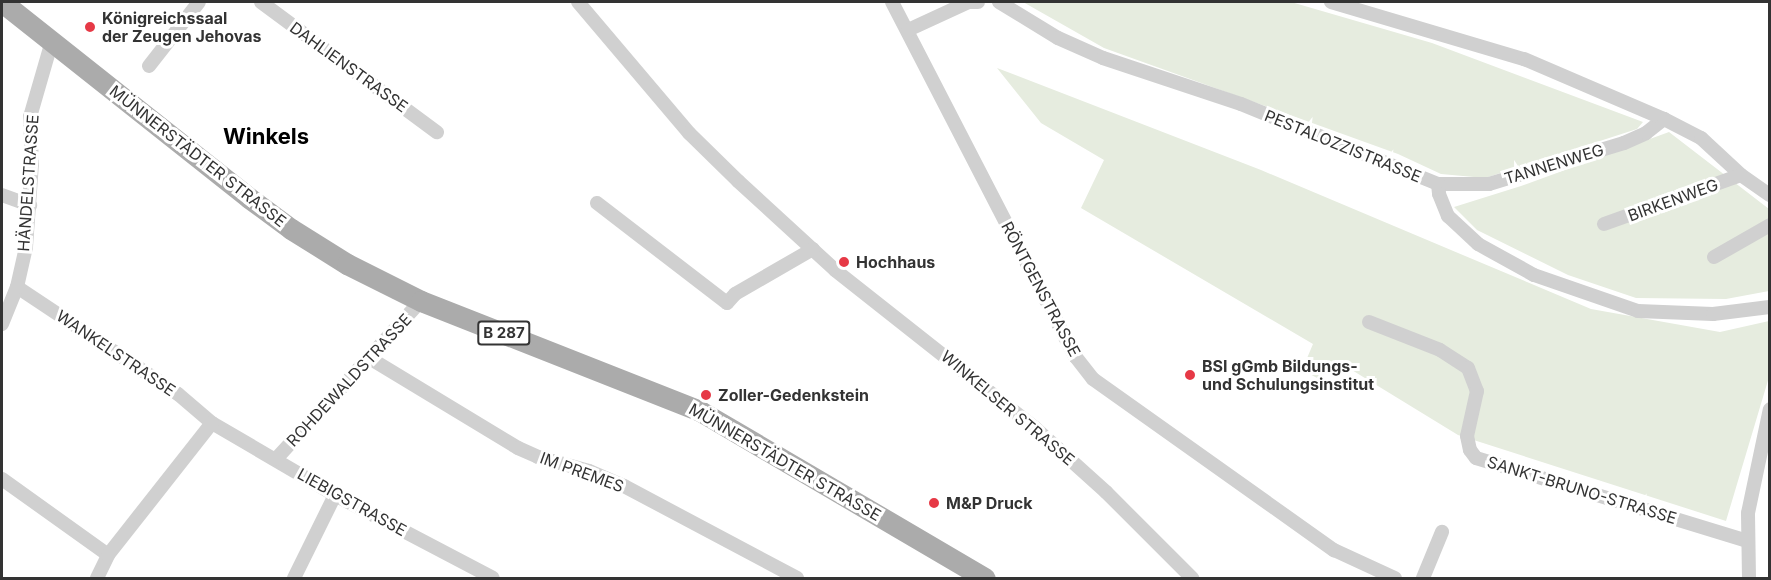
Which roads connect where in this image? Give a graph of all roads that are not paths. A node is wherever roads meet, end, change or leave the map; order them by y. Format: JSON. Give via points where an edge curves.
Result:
{"nodes":[{"id":1,"x":2,"y":2,"type":"edge"},
{"id":2,"x":199,"y":2,"type":"edge"},
{"id":3,"x":261,"y":2,"type":"edge"},
{"id":4,"x":578,"y":2,"type":"edge"},
{"id":5,"x":892,"y":2,"type":"edge"},
{"id":6,"x":978,"y":2,"type":"edge"},
{"id":7,"x":999,"y":2,"type":"edge"},
{"id":8,"x":1331,"y":2,"type":"edge"},
{"id":9,"x":908,"y":30,"type":"junction"},
{"id":10,"x":52,"y":41,"type":"junction"},
{"id":11,"x":149,"y":66,"type":"dead end"},
{"id":12,"x":1664,"y":119,"type":"junction"},
{"id":13,"x":437,"y":132,"type":"dead end"},
{"id":14,"x":1741,"y":175,"type":"junction"},
{"id":15,"x":1438,"y":184,"type":"junction"},
{"id":16,"x":2,"y":195,"type":"edge"},
{"id":17,"x":1770,"y":195,"type":"edge"},
{"id":18,"x":597,"y":202,"type":"dead end"},
{"id":19,"x":30,"y":205,"type":"junction"},
{"id":20,"x":1604,"y":224,"type":"dead end"},
{"id":21,"x":1770,"y":225,"type":"edge"},
{"id":22,"x":813,"y":249,"type":"junction"},
{"id":23,"x":1714,"y":257,"type":"dead end"},
{"id":24,"x":17,"y":287,"type":"junction"},
{"id":25,"x":421,"y":301,"type":"junction"},
{"id":26,"x":1770,"y":307,"type":"edge"},
{"id":27,"x":1369,"y":322,"type":"dead end"},
{"id":28,"x":2,"y":324,"type":"edge"},
{"id":29,"x":371,"y":359,"type":"junction"},
{"id":30,"x":1770,"y":409,"type":"edge"},
{"id":31,"x":212,"y":423,"type":"junction"},
{"id":32,"x":276,"y":459,"type":"junction"},
{"id":33,"x":2,"y":479,"type":"edge"},
{"id":34,"x":335,"y":495,"type":"junction"},
{"id":35,"x":1442,"y":532,"type":"dead end"},
{"id":36,"x":1747,"y":541,"type":"junction"},
{"id":37,"x":108,"y":555,"type":"junction"},
{"id":38,"x":477,"y":575,"type":"edge"},
{"id":39,"x":97,"y":579,"type":"edge"},
{"id":40,"x":294,"y":579,"type":"edge"},
{"id":41,"x":493,"y":579,"type":"edge"},
{"id":42,"x":797,"y":579,"type":"edge"},
{"id":43,"x":985,"y":579,"type":"edge"},
{"id":44,"x":1192,"y":579,"type":"edge"},
{"id":45,"x":1395,"y":579,"type":"edge"},
{"id":46,"x":1423,"y":579,"type":"edge"},
{"id":47,"x":1749,"y":579,"type":"edge"}],
"edges":[{"from":1,"to":10,"type":"main road","name":"MÜNNERSTÄDTER STRASSE","number":"B 287"},
{"from":2,"to":11,"type":"street"},
{"from":3,"to":13,"type":"street","name":"DAHLIENSTRASSE"},
{"from":4,"to":22,"type":"street","name":"WINKELSER STRASSE","via":[[689,134]]},
{"from":5,"to":9,"type":"street","name":"RÖNTGENSTRASSE"},
{"from":6,"to":9,"type":"street","via":[[969,2]]},
{"from":7,"to":15,"type":"street","name":"PESTALOZZISTRASSE","via":[[1058,38],[1103,58],[1240,104]]},
{"from":8,"to":12,"type":"street","via":[[1524,59]]},
{"from":9,"to":45,"type":"street","name":"RÖNTGENSTRASSE","via":[[1075,356],[1092,379],[1334,550]]},
{"from":10,"to":19,"type":"street","name":"HÄNDELSTRASSE","via":[[30,117]]},
{"from":10,"to":25,"type":"main road","name":"MÜNNERSTÄDTER STRASSE","number":"B 287","via":[[195,158],[291,229],[347,264]]},
{"from":12,"to":14,"type":"street","via":[[1701,138]]},
{"from":12,"to":15,"type":"street","name":"TANNENWEG","via":[[1646,134],[1624,143],[1489,184]]},
{"from":14,"to":17,"type":"street"},
{"from":14,"to":20,"type":"street","name":"BIRKENWEG"},
{"from":15,"to":26,"type":"street","name":"PESTALOZZISTRASSE","via":[[1448,216],[1478,244],[1534,275],[1638,311],[1713,314]]},
{"from":16,"to":19,"type":"street"},
{"from":18,"to":22,"type":"street","via":[[728,303],[735,294]]},
{"from":19,"to":24,"type":"street","name":"HÄNDELSTRASSE"},
{"from":21,"to":23,"type":"street"},
{"from":22,"to":44,"type":"street","name":"WINKELSER STRASSE","via":[[1035,428],[1106,492]]},
{"from":24,"to":28,"type":"street","name":"HÄNDELSTRASSE"},
{"from":24,"to":31,"type":"street","name":"WANKELSTRASSE","via":[[178,394]]},
{"from":25,"to":29,"type":"street","name":"ROHDEWALDSTRASSE"},
{"from":25,"to":43,"type":"main road","name":"MÜNNERSTÄDTER STRASSE","number":"B 287","via":[[700,411]]},
{"from":27,"to":36,"type":"street","name":"SANKT-BRUNO-STRASSE","via":[[1440,350],[1468,368],[1477,391],[1467,436],[1476,458]]},
{"from":29,"to":32,"type":"street","name":"ROHDEWALDSTRASSE"},
{"from":29,"to":42,"type":"street","name":"IM PREMES","via":[[518,448],[624,486]]},
{"from":30,"to":36,"type":"street","via":[[1748,513]]},
{"from":31,"to":32,"type":"street","name":"LIEBIGSTRASSE"},
{"from":31,"to":37,"type":"street"},
{"from":32,"to":34,"type":"street","name":"LIEBIGSTRASSE"},
{"from":33,"to":37,"type":"street"},
{"from":34,"to":38,"type":"street","name":"LIEBIGSTRASSE"},
{"from":34,"to":40,"type":"street"},
{"from":35,"to":46,"type":"street"},
{"from":36,"to":47,"type":"street"},
{"from":37,"to":39,"type":"street"},
{"from":38,"to":41,"type":"street","name":"LIEBIGSTRASSE"}]}
